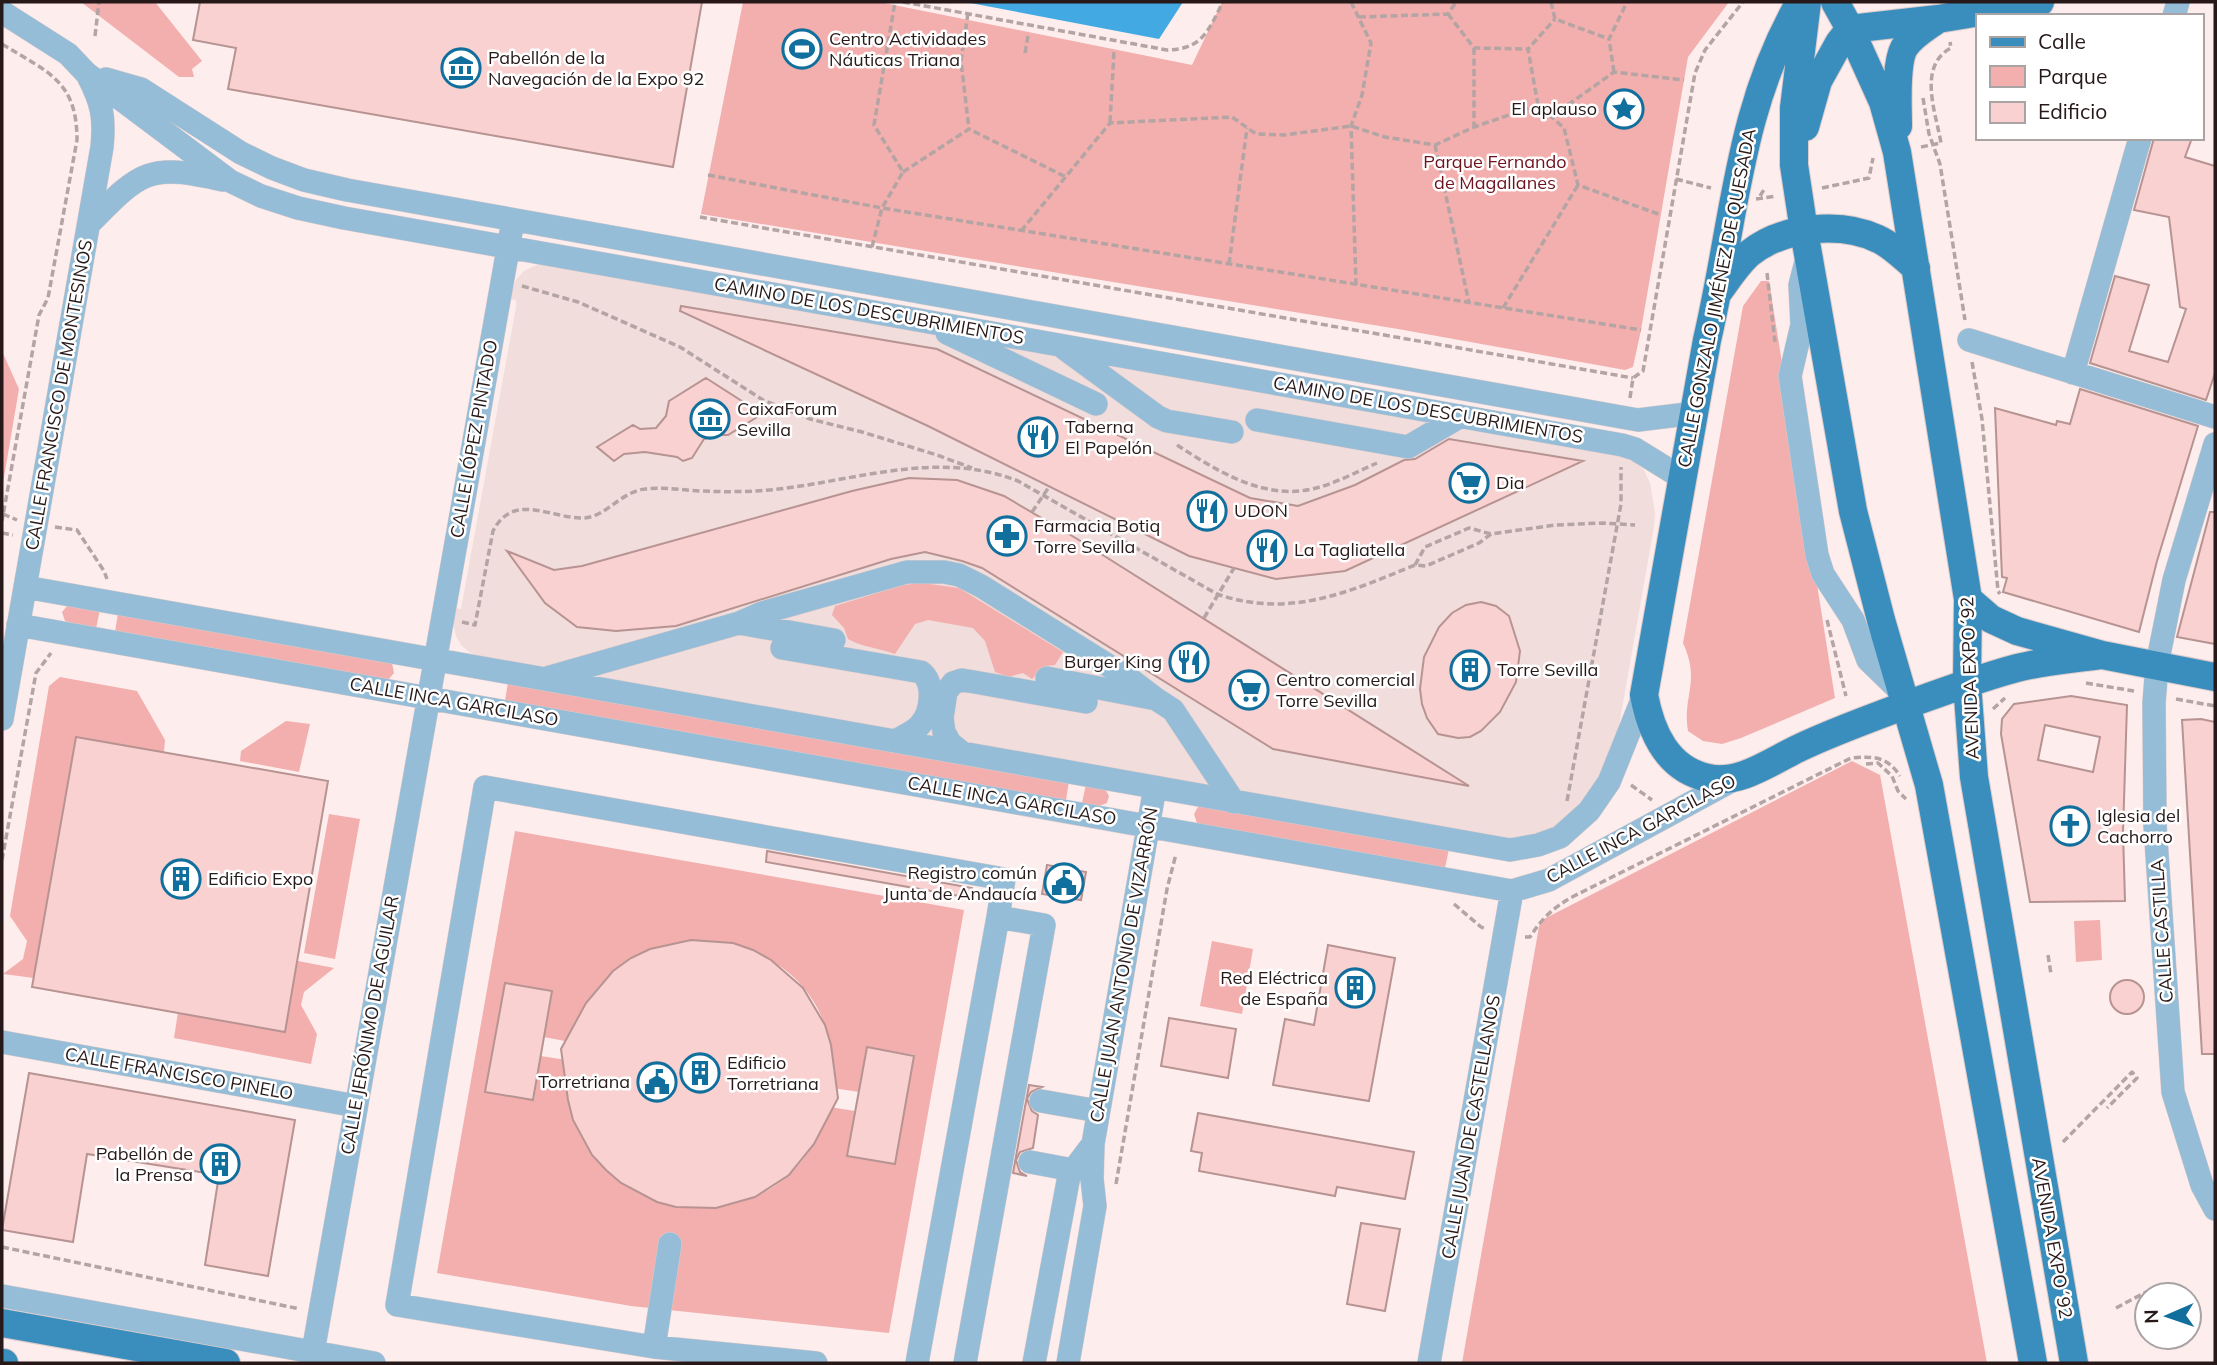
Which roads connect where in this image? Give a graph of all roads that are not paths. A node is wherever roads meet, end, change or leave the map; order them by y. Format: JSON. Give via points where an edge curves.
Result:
{"nodes":[{"id":1,"x":1801,"y":2,"type":"edge"},
{"id":2,"x":1807,"y":2,"type":"edge"},
{"id":3,"x":1835,"y":2,"type":"edge"},
{"id":4,"x":2040,"y":2,"type":"edge"},
{"id":5,"x":2,"y":12,"type":"edge"},
{"id":6,"x":1997,"y":14,"type":"edge"},
{"id":7,"x":1976,"y":20,"type":"edge"},
{"id":8,"x":1850,"y":29,"type":"junction"},
{"id":9,"x":1944,"y":29,"type":"junction"},
{"id":10,"x":86,"y":73,"type":"junction"},
{"id":11,"x":2139,"y":140,"type":"edge"},
{"id":12,"x":1897,"y":152,"type":"junction"},
{"id":13,"x":1794,"y":165,"type":"junction"},
{"id":14,"x":230,"y":181,"type":"junction"},
{"id":15,"x":513,"y":219,"type":"junction"},
{"id":16,"x":89,"y":224,"type":"junction"},
{"id":17,"x":1806,"y":241,"type":"junction"},
{"id":18,"x":508,"y":246,"type":"junction"},
{"id":19,"x":1916,"y":268,"type":"junction"},
{"id":20,"x":1719,"y":291,"type":"junction"},
{"id":21,"x":919,"y":320,"type":"junction"},
{"id":22,"x":1969,"y":340,"type":"dead end"},
{"id":23,"x":1060,"y":345,"type":"junction"},
{"id":24,"x":2073,"y":373,"type":"junction"},
{"id":25,"x":1096,"y":404,"type":"dead end"},
{"id":26,"x":1695,"y":414,"type":"junction"},
{"id":27,"x":1461,"y":416,"type":"junction"},
{"id":28,"x":2215,"y":417,"type":"edge"},
{"id":29,"x":1257,"y":420,"type":"dead end"},
{"id":30,"x":1232,"y":432,"type":"dead end"},
{"id":31,"x":2215,"y":444,"type":"edge"},
{"id":32,"x":1682,"y":478,"type":"junction"},
{"id":33,"x":25,"y":587,"type":"junction"},
{"id":34,"x":1968,"y":599,"type":"junction"},
{"id":35,"x":739,"y":623,"type":"junction"},
{"id":36,"x":18,"y":625,"type":"junction"},
{"id":37,"x":834,"y":640,"type":"dead end"},
{"id":38,"x":782,"y":648,"type":"dead end"},
{"id":39,"x":2102,"y":655,"type":"junction"},
{"id":40,"x":435,"y":659,"type":"junction"},
{"id":41,"x":2157,"y":665,"type":"junction"},
{"id":42,"x":2215,"y":677,"type":"edge"},
{"id":43,"x":1047,"y":678,"type":"dead end"},
{"id":44,"x":546,"y":679,"type":"junction"},
{"id":45,"x":1967,"y":683,"type":"junction"},
{"id":46,"x":1644,"y":695,"type":"junction"},
{"id":47,"x":428,"y":698,"type":"junction"},
{"id":48,"x":1156,"y":699,"type":"junction"},
{"id":49,"x":1904,"y":699,"type":"junction"},
{"id":50,"x":1086,"y":702,"type":"dead end"},
{"id":51,"x":2,"y":719,"type":"edge"},
{"id":52,"x":895,"y":741,"type":"junction"},
{"id":53,"x":961,"y":752,"type":"junction"},
{"id":54,"x":1736,"y":778,"type":"junction"},
{"id":55,"x":1155,"y":787,"type":"junction"},
{"id":56,"x":1234,"y":802,"type":"junction"},
{"id":57,"x":1148,"y":826,"type":"junction"},
{"id":58,"x":1513,"y":891,"type":"junction"},
{"id":59,"x":998,"y":917,"type":"junction"},
{"id":60,"x":2,"y":1042,"type":"edge"},
{"id":61,"x":1026,"y":1098,"type":"junction"},
{"id":62,"x":356,"y":1106,"type":"junction"},
{"id":63,"x":1098,"y":1111,"type":"junction"},
{"id":64,"x":1014,"y":1159,"type":"junction"},
{"id":65,"x":1082,"y":1175,"type":"junction"},
{"id":66,"x":2215,"y":1209,"type":"edge"},
{"id":67,"x":670,"y":1244,"type":"dead end"},
{"id":68,"x":2,"y":1296,"type":"edge"},
{"id":69,"x":2,"y":1323,"type":"edge"},
{"id":70,"x":2068,"y":1333,"type":"junction"},
{"id":71,"x":654,"y":1347,"type":"junction"},
{"id":72,"x":313,"y":1352,"type":"junction"},
{"id":73,"x":2029,"y":1356,"type":"edge"},
{"id":74,"x":226,"y":1363,"type":"edge"},
{"id":75,"x":374,"y":1363,"type":"edge"},
{"id":76,"x":816,"y":1363,"type":"edge"},
{"id":77,"x":917,"y":1363,"type":"edge"},
{"id":78,"x":965,"y":1363,"type":"edge"},
{"id":79,"x":1034,"y":1363,"type":"edge"},
{"id":80,"x":1052,"y":1363,"type":"edge"},
{"id":81,"x":1068,"y":1363,"type":"edge"},
{"id":82,"x":1429,"y":1363,"type":"edge"},
{"id":83,"x":2074,"y":1363,"type":"edge"},
{"id":84,"x":2088,"y":1363,"type":"edge"}],
"edges":[{"from":1,"to":20,"type":"main road","name":"CALLE GONZALO JIMÉNEZ DE QUESADA","via":[[1764,75],[1751,118],[1734,190]]},
{"from":2,"to":13,"type":"main road","via":[[1794,108]]},
{"from":3,"to":8,"type":"main road","name":"AVENIDA EXPO´92"},
{"from":4,"to":6,"type":"main road"},
{"from":5,"to":10,"type":"street","name":"CAMINO DE LOS DESCUBRIMIENTOS","via":[[68,54]]},
{"from":7,"to":9,"type":"main road"},
{"from":8,"to":9,"type":"main road"},
{"from":8,"to":12,"type":"main road","name":"AVENIDA EXPO´92","via":[[1882,102]]},
{"from":8,"to":13,"type":"main road","via":[[1818,80]]},
{"from":9,"to":12,"type":"main road","via":[[1914,36],[1903,50]]},
{"from":10,"to":14,"type":"street","name":"CAMINO DE LOS DESCUBRIMIENTOS"},
{"from":10,"to":15,"type":"street","name":"CAMINO DE LOS DESCUBRIMIENTOS","via":[[141,89],[241,153],[304,180]]},
{"from":10,"to":16,"type":"street","name":"CALLE FRANCISCO DE MONTESINOS","via":[[104,121]]},
{"from":11,"to":24,"type":"street"},
{"from":12,"to":19,"type":"main road","name":"AVENIDA EXPO´92"},
{"from":13,"to":17,"type":"main road"},
{"from":14,"to":16,"type":"street","via":[[172,170],[146,175],[125,187]]},
{"from":14,"to":18,"type":"street","name":"CAMINO DE LOS DESCUBRIMIENTOS","via":[[298,208]]},
{"from":15,"to":18,"type":"street","name":"CALLE LÓPEZ PINTADO"},
{"from":15,"to":26,"type":"street","name":"CAMINO DE LOS DESCUBRIMIENTOS","via":[[1638,419]]},
{"from":16,"to":33,"type":"street","name":"CALLE FRANCISCO DE MONTESINOS"},
{"from":17,"to":19,"type":"main road","via":[[1854,230],[1880,239]]},
{"from":17,"to":20,"type":"main road","via":[[1778,238],[1748,255]]},
{"from":17,"to":49,"type":"main road","via":[[1853,511]]},
{"from":17,"to":49,"type":"street","via":[[1800,285],[1802,325],[1790,376],[1816,555],[1853,620],[1868,660]]},
{"from":18,"to":21,"type":"street","name":"CAMINO DE LOS DESCUBRIMIENTOS"},
{"from":18,"to":40,"type":"street","name":"CALLE LÓPEZ PINTADO"},
{"from":19,"to":34,"type":"main road","name":"AVENIDA EXPO´92"},
{"from":20,"to":26,"type":"main road","name":"CALLE GONZALO JIMÉNEZ DE QUESADA"},
{"from":21,"to":23,"type":"street","name":"CAMINO DE LOS DESCUBRIMIENTOS"},
{"from":21,"to":25,"type":"street"},
{"from":22,"to":24,"type":"street"},
{"from":23,"to":27,"type":"street","name":"CAMINO DE LOS DESCUBRIMIENTOS"},
{"from":23,"to":30,"type":"street","via":[[1158,416]]},
{"from":24,"to":28,"type":"street"},
{"from":26,"to":32,"type":"main road","name":"CALLE GONZALO JIMÉNEZ DE QUESADA"},
{"from":27,"to":29,"type":"street","via":[[1408,447]]},
{"from":27,"to":32,"type":"street","name":"CAMINO DE LOS DESCUBRIMIENTOS","via":[[1626,446]]},
{"from":31,"to":41,"type":"street","name":"CALLE CASTILLA","via":[[2174,580]]},
{"from":32,"to":46,"type":"main road","name":"CALLE GONZALO JIMÉNEZ DE QUESADA"},
{"from":33,"to":36,"type":"street","name":"CALLE FRANCISCO DE MONTESINOS"},
{"from":33,"to":40,"type":"street","name":"CALLE INCA GARCILASO"},
{"from":34,"to":39,"type":"main road","via":[[1991,619],[2017,631]]},
{"from":34,"to":45,"type":"main road","name":"AVENIDA EXPO´92"},
{"from":35,"to":37,"type":"street"},
{"from":35,"to":44,"type":"street"},
{"from":35,"to":48,"type":"street","via":[[762,612],[899,573],[944,572],[981,586]]},
{"from":36,"to":47,"type":"street","name":"CALLE INCA GARCILASO"},
{"from":36,"to":51,"type":"street","name":"CALLE FRANCISCO DE MONTESINOS"},
{"from":38,"to":52,"type":"street","via":[[921,672],[930,689],[926,714],[921,725]]},
{"from":39,"to":41,"type":"main road"},
{"from":39,"to":45,"type":"main road","name":"CALLE INCA GARCILASO","via":[[2020,668]]},
{"from":40,"to":44,"type":"street","name":"CALLE INCA GARCILASO"},
{"from":40,"to":47,"type":"street","name":"CALLE LÓPEZ PINTADO"},
{"from":41,"to":42,"type":"main road"},
{"from":41,"to":66,"type":"street","name":"CALLE CASTILLA","via":[[2155,825],[2173,1092],[2202,1185]]},
{"from":43,"to":48,"type":"street"},
{"from":44,"to":52,"type":"street","name":"CALLE INCA GARCILASO"},
{"from":45,"to":49,"type":"main road","name":"CALLE INCA GARCILASO"},
{"from":45,"to":70,"type":"main road","name":"AVENIDA EXPO´92","via":[[1974,777]]},
{"from":46,"to":54,"type":"main road","via":[[1650,723],[1672,758],[1709,779]]},
{"from":46,"to":56,"type":"street","name":"CALLE INCA GARCILASO","via":[[1609,782],[1589,811],[1560,837],[1538,845],[1510,850]]},
{"from":47,"to":57,"type":"street","name":"CALLE INCA GARCILASO"},
{"from":47,"to":62,"type":"street","name":"CALLE JERÓNIMO DE AGUILAR"},
{"from":48,"to":56,"type":"street","via":[[1173,710]]},
{"from":49,"to":54,"type":"main road","name":"CALLE INCA GARCILASO"},
{"from":49,"to":73,"type":"main road","via":[[1931,794]]},
{"from":50,"to":53,"type":"street","via":[[980,682],[953,683],[946,692],[942,718],[950,743]]},
{"from":52,"to":53,"type":"street","name":"CALLE INCA GARCILASO"},
{"from":53,"to":55,"type":"street","name":"CALLE INCA GARCILASO"},
{"from":54,"to":58,"type":"street","name":"CALLE INCA GARCILASO","via":[[1549,880]]},
{"from":55,"to":56,"type":"street","name":"CALLE INCA GARCILASO"},
{"from":55,"to":57,"type":"street","name":"CALLE JUAN ANTONIO DE VIZARRÓN"},
{"from":57,"to":58,"type":"street","name":"CALLE INCA GARCILASO"},
{"from":57,"to":63,"type":"street","name":"CALLE JUAN ANTONIO DE VIZARRÓN"},
{"from":58,"to":82,"type":"street","name":"CALLE JUAN DE CASTELLANOS"},
{"from":59,"to":61,"type":"street","via":[[1044,925]]},
{"from":59,"to":71,"type":"street","via":[[1004,879],[485,787],[397,1305]]},
{"from":59,"to":77,"type":"street"},
{"from":60,"to":62,"type":"street","name":"CALLE FRANCISCO PINELO"},
{"from":61,"to":63,"type":"street"},
{"from":61,"to":64,"type":"street"},
{"from":62,"to":72,"type":"street","name":"CALLE JERÓNIMO DE AGUILAR"},
{"from":63,"to":65,"type":"street","name":"CALLE JUAN ANTONIO DE VIZARRÓN"},
{"from":64,"to":65,"type":"street"},
{"from":64,"to":78,"type":"street"},
{"from":65,"to":79,"type":"street","name":"CALLE JUAN ANTONIO DE VIZARRÓN","via":[[1069,1176]]},
{"from":65,"to":80,"type":"street","via":[[1088,1206],[1075,1228]]},
{"from":65,"to":81,"type":"street","name":"CALLE JUAN ANTONIO DE VIZARRÓN","via":[[1095,1206]]},
{"from":67,"to":71,"type":"street"},
{"from":68,"to":72,"type":"street"},
{"from":69,"to":74,"type":"main road"},
{"from":70,"to":83,"type":"main road","name":"AVENIDA EXPO´92"},
{"from":70,"to":84,"type":"main road"},
{"from":71,"to":76,"type":"street"},
{"from":72,"to":75,"type":"street"}]}
